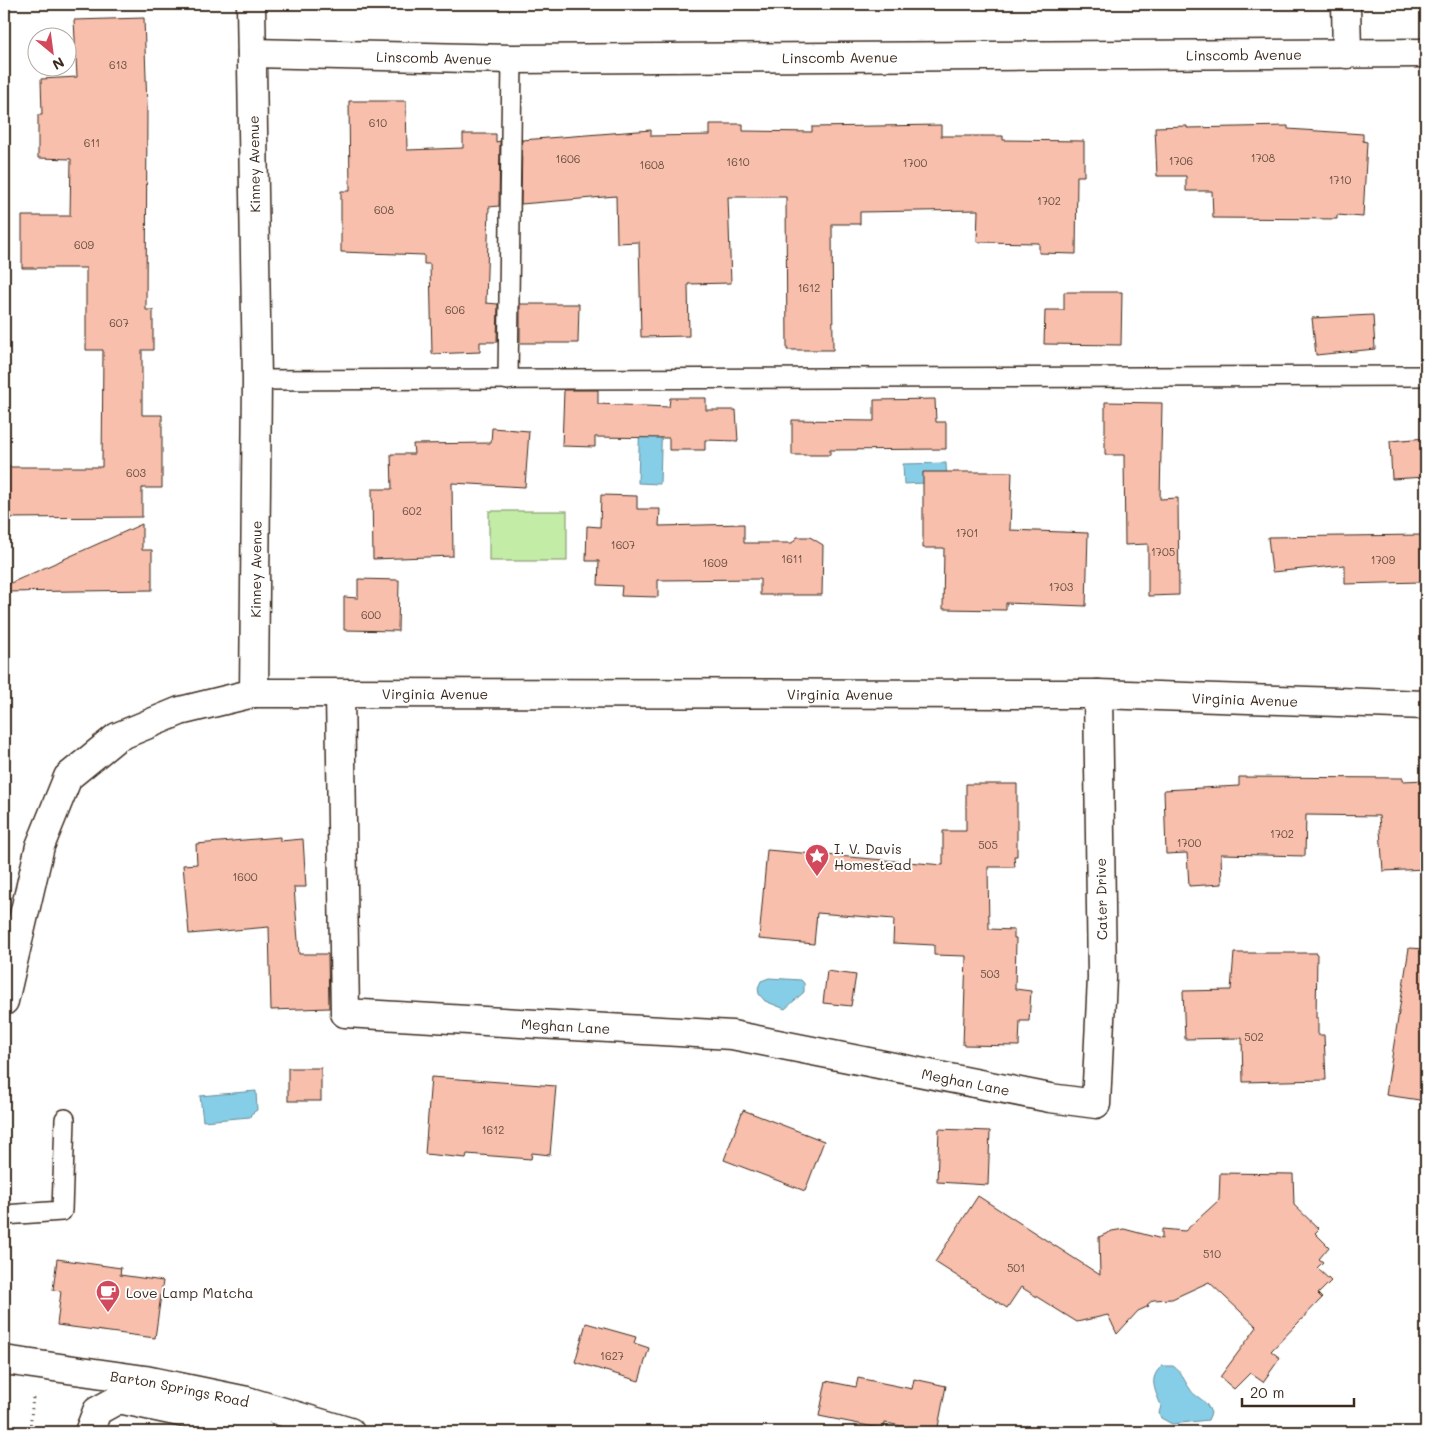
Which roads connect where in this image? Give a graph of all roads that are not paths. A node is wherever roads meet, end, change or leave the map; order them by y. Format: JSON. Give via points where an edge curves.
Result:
{"nodes":[{"id":1,"x":251,"y":4,"type":"edge"},
{"id":2,"x":1346,"y":4,"type":"edge"},
{"id":3,"x":252,"y":53,"type":"junction"},
{"id":4,"x":1426,"y":53,"type":"edge"},
{"id":5,"x":1347,"y":54,"type":"junction"},
{"id":6,"x":512,"y":59,"type":"junction"},
{"id":7,"x":1426,"y":376,"type":"edge"},
{"id":8,"x":257,"y":380,"type":"junction"},
{"id":9,"x":508,"y":380,"type":"junction"},
{"id":10,"x":254,"y":693,"type":"junction"},
{"id":11,"x":340,"y":694,"type":"junction"},
{"id":12,"x":1098,"y":694,"type":"junction"},
{"id":13,"x":1426,"y":705,"type":"edge"},
{"id":14,"x":4,"y":1001,"type":"edge"},
{"id":15,"x":1096,"y":1104,"type":"joint"},
{"id":16,"x":65,"y":1119,"type":"dead end"},
{"id":17,"x":4,"y":1215,"type":"edge"},
{"id":18,"x":4,"y":1360,"type":"edge"},
{"id":19,"x":89,"y":1432,"type":"edge"},
{"id":20,"x":259,"y":1432,"type":"edge"},
{"id":21,"x":350,"y":1432,"type":"edge"}],
"edges":[{"from":1,"to":3,"type":"street","name":"Kinney Avenue"},
{"from":2,"to":5,"type":"street"},
{"from":3,"to":6,"type":"street","name":"Linscomb Avenue"},
{"from":3,"to":8,"type":"street","name":"Kinney Avenue"},
{"from":4,"to":5,"type":"street","name":"Linscomb Avenue"},
{"from":5,"to":6,"type":"street","name":"Linscomb Avenue"},
{"from":6,"to":9,"type":"lane"},
{"from":7,"to":9,"type":"lane"},
{"from":8,"to":9,"type":"lane"},
{"from":8,"to":10,"type":"street","name":"Kinney Avenue"},
{"from":10,"to":11,"type":"street","name":"Virginia Avenue"},
{"from":10,"to":14,"type":"street","via":[[180,711],[117,737],[68,777],[40,846]]},
{"from":11,"to":12,"type":"street","name":"Virginia Avenue"},
{"from":11,"to":15,"type":"street","name":"Meghan Lane","via":[[345,1013],[732,1035],[1050,1098]]},
{"from":12,"to":13,"type":"street","name":"Virginia Avenue"},
{"from":12,"to":15,"type":"street","name":"Cater Drive","via":[[1102,978]]},
{"from":16,"to":17,"type":"lane","via":[[62,1211]]},
{"from":18,"to":21,"type":"street","name":"Barton Springs Road","via":[[145,1380],[247,1401]]},
{"from":19,"to":20,"type":"street","via":[[97,1411],[119,1399]]}]}
